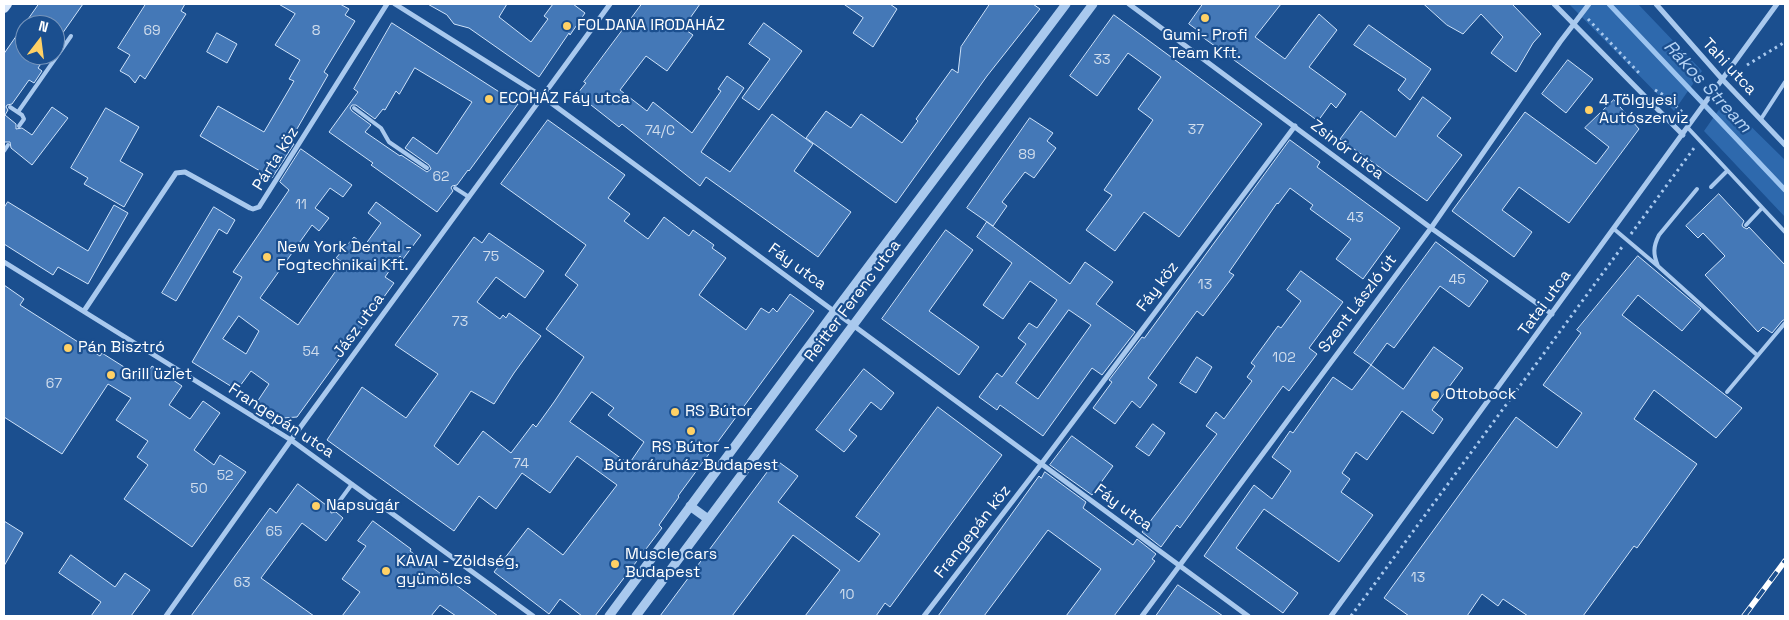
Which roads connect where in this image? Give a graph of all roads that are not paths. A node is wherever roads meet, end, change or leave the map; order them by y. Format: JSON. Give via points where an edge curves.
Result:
{"nodes":[{"id":1,"x":7,"y":4,"type":"edge"},
{"id":2,"x":387,"y":4,"type":"edge"},
{"id":3,"x":395,"y":4,"type":"edge"},
{"id":4,"x":610,"y":4,"type":"edge"},
{"id":5,"x":1066,"y":4,"type":"edge"},
{"id":6,"x":1093,"y":4,"type":"edge"},
{"id":7,"x":1129,"y":4,"type":"edge"},
{"id":8,"x":1554,"y":4,"type":"edge"},
{"id":9,"x":1589,"y":4,"type":"edge"},
{"id":10,"x":1656,"y":4,"type":"edge"},
{"id":11,"x":1777,"y":4,"type":"edge"},
{"id":12,"x":4,"y":8,"type":"edge"},
{"id":13,"x":1574,"y":24,"type":"junction"},
{"id":14,"x":70,"y":36,"type":"dead end"},
{"id":15,"x":1722,"y":79,"type":"junction"},
{"id":16,"x":1785,"y":82,"type":"edge"},
{"id":17,"x":543,"y":97,"type":"junction"},
{"id":18,"x":10,"y":107,"type":"dead end"},
{"id":19,"x":354,"y":108,"type":"dead end"},
{"id":20,"x":18,"y":112,"type":"junction"},
{"id":21,"x":1761,"y":119,"type":"junction"},
{"id":22,"x":20,"y":126,"type":"dead end"},
{"id":23,"x":1294,"y":126,"type":"junction"},
{"id":24,"x":1688,"y":128,"type":"junction"},
{"id":25,"x":1683,"y":135,"type":"junction"},
{"id":26,"x":8,"y":145,"type":"dead end"},
{"id":27,"x":1785,"y":145,"type":"edge"},
{"id":28,"x":4,"y":151,"type":"edge"},
{"id":29,"x":427,"y":168,"type":"dead end"},
{"id":30,"x":1726,"y":171,"type":"junction"},
{"id":31,"x":1711,"y":187,"type":"dead end"},
{"id":32,"x":455,"y":188,"type":"dead end"},
{"id":33,"x":1697,"y":189,"type":"dead end"},
{"id":34,"x":469,"y":197,"type":"junction"},
{"id":35,"x":1762,"y":208,"type":"junction"},
{"id":36,"x":1746,"y":225,"type":"dead end"},
{"id":37,"x":1431,"y":228,"type":"junction"},
{"id":38,"x":1614,"y":229,"type":"junction"},
{"id":39,"x":1785,"y":232,"type":"edge"},
{"id":40,"x":4,"y":262,"type":"edge"},
{"id":41,"x":1659,"y":266,"type":"junction"},
{"id":42,"x":835,"y":310,"type":"junction"},
{"id":43,"x":84,"y":311,"type":"junction"},
{"id":44,"x":1552,"y":314,"type":"junction"},
{"id":45,"x":1785,"y":323,"type":"edge"},
{"id":46,"x":854,"y":325,"type":"junction"},
{"id":47,"x":1757,"y":355,"type":"junction"},
{"id":48,"x":1727,"y":392,"type":"dead end"},
{"id":49,"x":292,"y":440,"type":"junction"},
{"id":50,"x":1042,"y":463,"type":"junction"},
{"id":51,"x":352,"y":484,"type":"junction"},
{"id":52,"x":690,"y":506,"type":"junction"},
{"id":53,"x":333,"y":510,"type":"dead end"},
{"id":54,"x":708,"y":519,"type":"junction"},
{"id":55,"x":1180,"y":565,"type":"junction"},
{"id":56,"x":166,"y":616,"type":"edge"},
{"id":57,"x":533,"y":616,"type":"edge"},
{"id":58,"x":609,"y":616,"type":"edge"},
{"id":59,"x":636,"y":616,"type":"edge"},
{"id":60,"x":924,"y":616,"type":"edge"},
{"id":61,"x":1142,"y":616,"type":"edge"},
{"id":62,"x":1248,"y":616,"type":"edge"},
{"id":63,"x":1331,"y":616,"type":"edge"}],
"edges":[{"from":1,"to":12,"type":"main road"},
{"from":2,"to":43,"type":"street","name":"Párta köz","via":[[259,207],[250,208],[185,172],[176,173]]},
{"from":3,"to":17,"type":"street","name":"Fáy utca"},
{"from":4,"to":17,"type":"street","name":"Jász utca"},
{"from":5,"to":42,"type":"street","name":"Reitter Ferenc utca"},
{"from":6,"to":46,"type":"street","name":"Reitter Ferenc utca"},
{"from":7,"to":23,"type":"street","name":"Zsinór utca"},
{"from":8,"to":13,"type":"street"},
{"from":9,"to":13,"type":"street","name":"Szent László út"},
{"from":10,"to":15,"type":"street","name":"Tahi utca"},
{"from":11,"to":15,"type":"street","name":"Tatai utca"},
{"from":13,"to":25,"type":"street"},
{"from":13,"to":37,"type":"street","name":"Szent László út"},
{"from":14,"to":20,"type":"lane"},
{"from":15,"to":21,"type":"street","name":"Tahi utca"},
{"from":15,"to":24,"type":"street","name":"Tatai utca"},
{"from":16,"to":21,"type":"lane"},
{"from":17,"to":34,"type":"street","name":"Jász utca"},
{"from":17,"to":42,"type":"street","name":"Fáy utca"},
{"from":18,"to":20,"type":"lane"},
{"from":19,"to":29,"type":"lane","via":[[381,128],[389,142]]},
{"from":20,"to":22,"type":"lane","via":[[24,119]]},
{"from":21,"to":27,"type":"street","name":"Tahi utca"},
{"from":23,"to":37,"type":"street","name":"Zsinór utca"},
{"from":23,"to":50,"type":"street","name":"Fáy köz"},
{"from":24,"to":25,"type":"street","name":"Tatai utca"},
{"from":24,"to":30,"type":"lane"},
{"from":25,"to":38,"type":"street","name":"Tatai utca"},
{"from":26,"to":28,"type":"lane"},
{"from":30,"to":31,"type":"lane"},
{"from":30,"to":35,"type":"lane"},
{"from":32,"to":34,"type":"lane"},
{"from":33,"to":41,"type":"lane","via":[[1655,244]]},
{"from":34,"to":49,"type":"street","name":"Jász utca"},
{"from":35,"to":36,"type":"lane"},
{"from":35,"to":39,"type":"lane"},
{"from":37,"to":44,"type":"street","name":"Zsinór utca"},
{"from":37,"to":55,"type":"street","name":"Szent László út"},
{"from":38,"to":41,"type":"lane"},
{"from":38,"to":44,"type":"street","name":"Tatai utca"},
{"from":40,"to":43,"type":"street","name":"Frangepán utca"},
{"from":41,"to":47,"type":"lane"},
{"from":42,"to":46,"type":"street","name":"Fáy utca"},
{"from":42,"to":52,"type":"street","name":"Reitter Ferenc utca"},
{"from":43,"to":49,"type":"street","name":"Frangepán utca"},
{"from":44,"to":63,"type":"street","name":"Tatai utca"},
{"from":45,"to":47,"type":"lane"},
{"from":46,"to":50,"type":"street","name":"Fáy utca"},
{"from":46,"to":54,"type":"street","name":"Reitter Ferenc utca"},
{"from":47,"to":48,"type":"lane"},
{"from":49,"to":51,"type":"street","name":"Frangepán utca"},
{"from":49,"to":56,"type":"street","name":"Jász utca"},
{"from":50,"to":55,"type":"street","name":"Fáy utca"},
{"from":50,"to":60,"type":"street","name":"Frangepán köz"},
{"from":51,"to":53,"type":"lane"},
{"from":51,"to":57,"type":"street","name":"Frangepán utca"},
{"from":52,"to":54,"type":"street"},
{"from":52,"to":58,"type":"street","name":"Reitter Ferenc utca"},
{"from":54,"to":59,"type":"street","name":"Reitter Ferenc utca"},
{"from":55,"to":61,"type":"street","name":"Szent László út"},
{"from":55,"to":62,"type":"street","name":"Fáy utca"}]}
